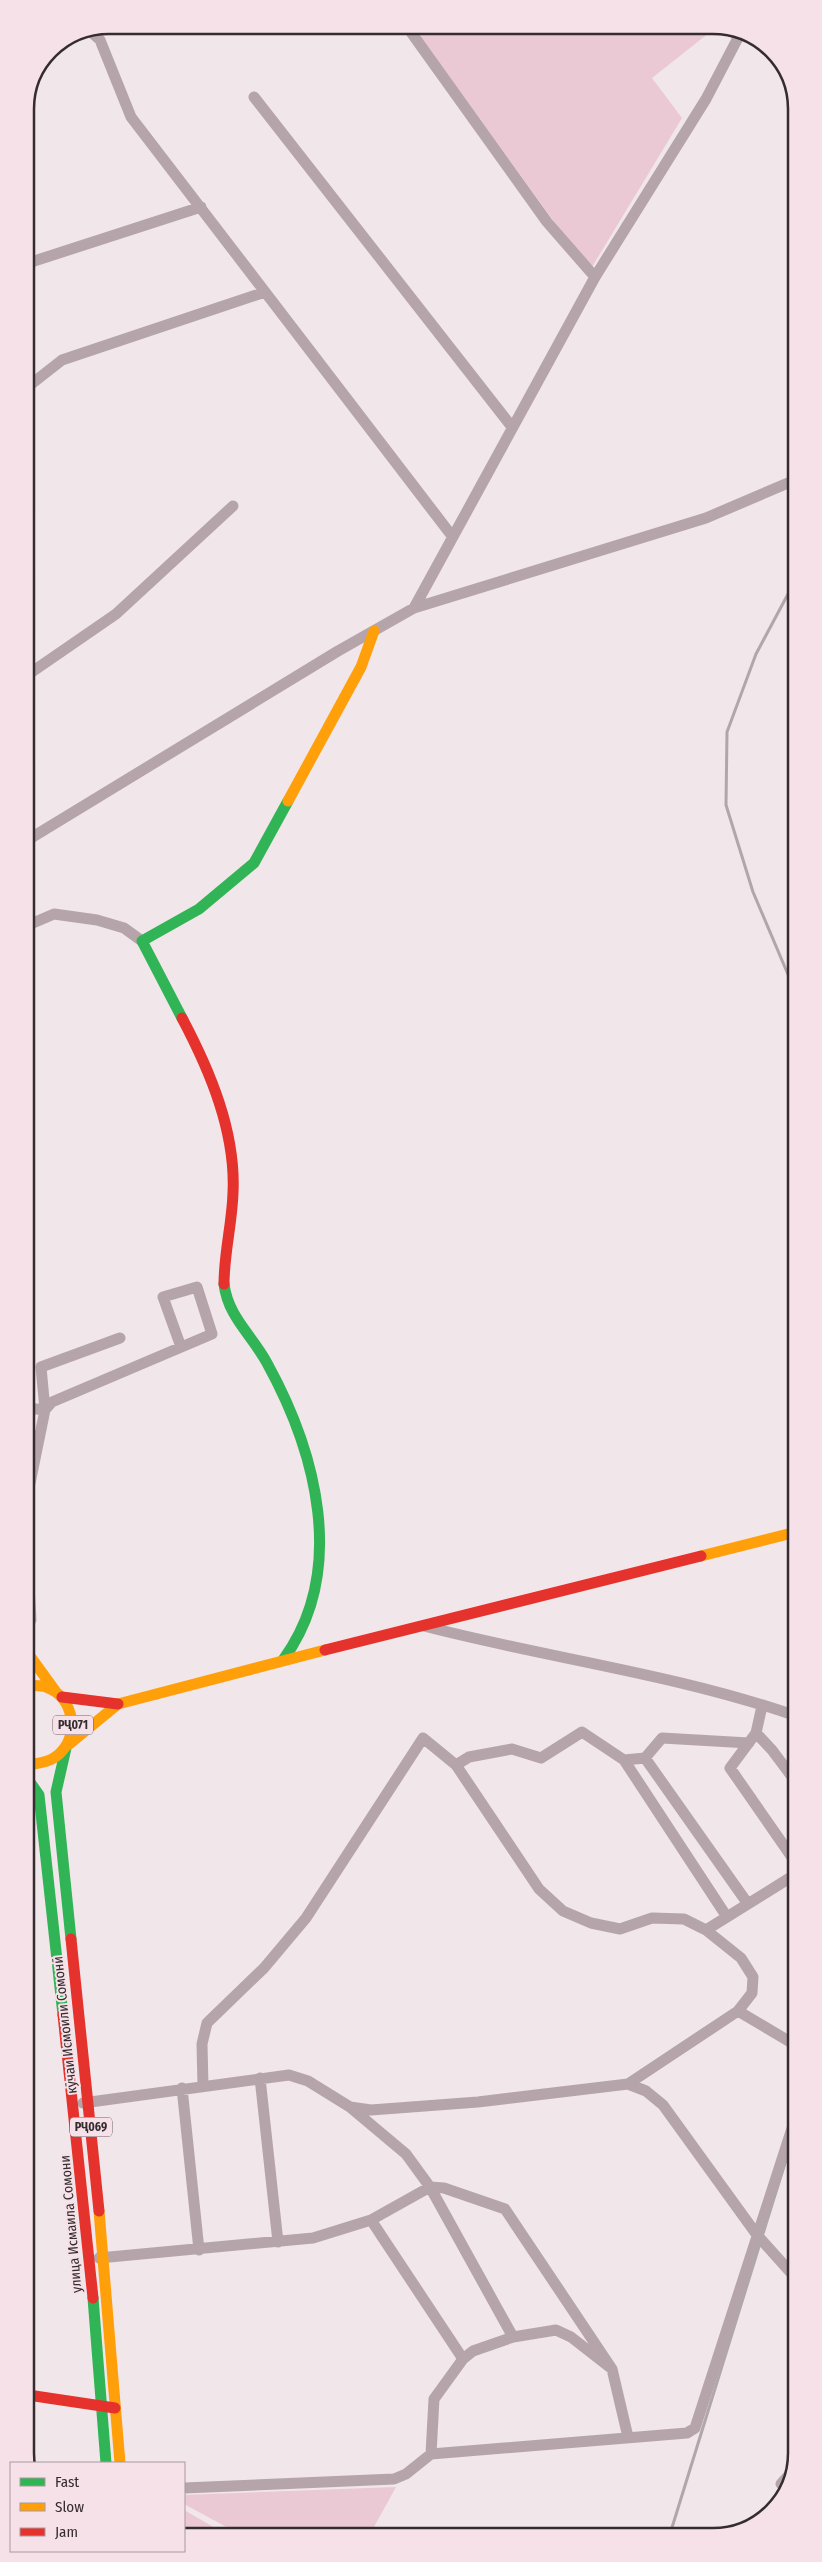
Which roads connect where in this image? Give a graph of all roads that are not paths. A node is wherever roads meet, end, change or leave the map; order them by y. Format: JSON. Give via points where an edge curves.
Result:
{"nodes":[{"id":1,"x":412,"y":34,"type":"edge"},
{"id":2,"x":94,"y":35,"type":"edge"},
{"id":3,"x":738,"y":38,"type":"edge"},
{"id":4,"x":254,"y":97,"type":"dead end"},
{"id":5,"x":201,"y":207,"type":"junction"},
{"id":6,"x":34,"y":261,"type":"edge"},
{"id":7,"x":595,"y":277,"type":"junction"},
{"id":8,"x":265,"y":292,"type":"junction"},
{"id":9,"x":34,"y":383,"type":"edge"},
{"id":10,"x":512,"y":427,"type":"junction"},
{"id":11,"x":788,"y":483,"type":"edge"},
{"id":12,"x":233,"y":506,"type":"dead end"},
{"id":13,"x":452,"y":536,"type":"junction"},
{"id":14,"x":414,"y":608,"type":"junction"},
{"id":15,"x":374,"y":630,"type":"junction"},
{"id":16,"x":34,"y":670,"type":"edge"},
{"id":17,"x":34,"y":836,"type":"edge"},
{"id":18,"x":34,"y":923,"type":"edge"},
{"id":19,"x":142,"y":941,"type":"junction"},
{"id":20,"x":120,"y":1338,"type":"dead end"},
{"id":21,"x":181,"y":1347,"type":"junction"},
{"id":22,"x":34,"y":1409,"type":"edge"},
{"id":23,"x":45,"y":1410,"type":"junction"},
{"id":24,"x":34,"y":1464,"type":"edge"},
{"id":25,"x":788,"y":1534,"type":"edge"},
{"id":26,"x":422,"y":1626,"type":"junction"},
{"id":27,"x":283,"y":1660,"type":"junction"},
{"id":28,"x":34,"y":1661,"type":"edge"},
{"id":29,"x":34,"y":1686,"type":"edge"},
{"id":30,"x":59,"y":1694,"type":"junction"},
{"id":31,"x":118,"y":1704,"type":"junction"},
{"id":32,"x":762,"y":1706,"type":"junction"},
{"id":33,"x":788,"y":1714,"type":"edge"},
{"id":34,"x":752,"y":1738,"type":"junction"},
{"id":35,"x":67,"y":1746,"type":"junction"},
{"id":36,"x":645,"y":1758,"type":"junction"},
{"id":37,"x":624,"y":1760,"type":"junction"},
{"id":38,"x":34,"y":1764,"type":"edge"},
{"id":39,"x":456,"y":1765,"type":"junction"},
{"id":40,"x":788,"y":1771,"type":"edge"},
{"id":41,"x":34,"y":1788,"type":"edge"},
{"id":42,"x":788,"y":1851,"type":"edge"},
{"id":43,"x":788,"y":1879,"type":"edge"},
{"id":44,"x":748,"y":1904,"type":"junction"},
{"id":45,"x":727,"y":1917,"type":"junction"},
{"id":46,"x":706,"y":1930,"type":"junction"},
{"id":47,"x":738,"y":2011,"type":"junction"},
{"id":48,"x":788,"y":2041,"type":"edge"},
{"id":49,"x":260,"y":2078,"type":"junction"},
{"id":50,"x":628,"y":2084,"type":"junction"},
{"id":51,"x":203,"y":2086,"type":"junction"},
{"id":52,"x":182,"y":2088,"type":"junction"},
{"id":53,"x":89,"y":2102,"type":"junction"},
{"id":54,"x":74,"y":2103,"type":"junction"},
{"id":55,"x":350,"y":2106,"type":"junction"},
{"id":56,"x":788,"y":2140,"type":"edge"},
{"id":57,"x":430,"y":2187,"type":"junction"},
{"id":58,"x":371,"y":2220,"type":"junction"},
{"id":59,"x":757,"y":2235,"type":"junction"},
{"id":60,"x":278,"y":2242,"type":"junction"},
{"id":61,"x":198,"y":2250,"type":"junction"},
{"id":62,"x":104,"y":2258,"type":"junction"},
{"id":63,"x":90,"y":2259,"type":"junction"},
{"id":64,"x":788,"y":2268,"type":"edge"},
{"id":65,"x":513,"y":2337,"type":"junction"},
{"id":66,"x":463,"y":2359,"type":"junction"},
{"id":67,"x":612,"y":2370,"type":"junction"},
{"id":68,"x":34,"y":2396,"type":"edge"},
{"id":69,"x":100,"y":2406,"type":"junction"},
{"id":70,"x":117,"y":2408,"type":"junction"},
{"id":71,"x":628,"y":2437,"type":"junction"},
{"id":72,"x":431,"y":2454,"type":"junction"},
{"id":73,"x":106,"y":2462,"type":"edge"},
{"id":74,"x":120,"y":2462,"type":"edge"},
{"id":75,"x":185,"y":2488,"type":"edge"}],
"edges":[{"from":1,"to":7,"type":"street","via":[[547,222]]},
{"from":2,"to":5,"type":"street","via":[[100,40],[132,117]]},
{"from":3,"to":7,"type":"street","via":[[706,99]]},
{"from":4,"to":10,"type":"street"},
{"from":5,"to":6,"type":"street"},
{"from":5,"to":8,"type":"street"},
{"from":7,"to":10,"type":"street"},
{"from":8,"to":9,"type":"street","via":[[62,360]]},
{"from":8,"to":13,"type":"street"},
{"from":10,"to":13,"type":"street"},
{"from":11,"to":14,"type":"street","via":[[706,518]]},
{"from":12,"to":16,"type":"street","via":[[116,614]]},
{"from":13,"to":14,"type":"street"},
{"from":14,"to":15,"type":"street"},
{"from":15,"to":17,"type":"street"},
{"from":15,"to":19,"type":"street","via":[[361,667],[254,863],[199,909]]},
{"from":18,"to":19,"type":"street","via":[[54,914],[97,920],[124,928]]},
{"from":19,"to":27,"type":"street","via":[[196,1046],[227,1126],[233,1178],[225,1266],[226,1302],[268,1363],[292,1414],[317,1502],[321,1547],[314,1590],[299,1637]]},
{"from":20,"to":23,"type":"street","via":[[41,1367]]},
{"from":21,"to":21,"type":"street","via":[[212,1334],[198,1287],[164,1297]]},
{"from":21,"to":23,"type":"street","via":[[52,1402]]},
{"from":22,"to":23,"type":"street"},
{"from":23,"to":24,"type":"street"},
{"from":25,"to":26,"type":"street"},
{"from":26,"to":27,"type":"street"},
{"from":26,"to":32,"type":"street","via":[[691,1684]]},
{"from":27,"to":31,"type":"street"},
{"from":28,"to":30,"type":"street"},
{"from":29,"to":30,"type":"street","via":[[46,1687]]},
{"from":30,"to":31,"type":"street"},
{"from":30,"to":35,"type":"street","number":"РҶ071","via":[[69,1707],[73,1720],[73,1733]]},
{"from":31,"to":35,"type":"street"},
{"from":32,"to":33,"type":"street"},
{"from":32,"to":34,"type":"street"},
{"from":34,"to":36,"type":"street","via":[[662,1738]]},
{"from":34,"to":40,"type":"street","via":[[772,1750]]},
{"from":34,"to":42,"type":"street","via":[[730,1768]]},
{"from":35,"to":38,"type":"street","number":"РҶ071","via":[[49,1762]]},
{"from":35,"to":53,"type":"street","name":"кӯчаи Исмоили Сомонӣ","number":"РҶ069","via":[[56,1792]]},
{"from":36,"to":37,"type":"street"},
{"from":36,"to":44,"type":"street"},
{"from":37,"to":39,"type":"street","via":[[582,1732],[541,1758],[512,1749],[469,1757]]},
{"from":37,"to":45,"type":"street"},
{"from":39,"to":46,"type":"street","via":[[538,1888],[564,1911],[591,1923],[620,1929],[652,1918],[684,1919]]},
{"from":39,"to":51,"type":"street","via":[[423,1738],[306,1918],[264,1968],[207,2023],[202,2044]]},
{"from":41,"to":54,"type":"street","name":"улица Исмаила Сомони","number":"РҶ069","via":[[39,1795]]},
{"from":43,"to":44,"type":"street"},
{"from":44,"to":45,"type":"street"},
{"from":45,"to":46,"type":"street"},
{"from":46,"to":47,"type":"street","via":[[741,1958],[753,1977],[752,1993]]},
{"from":47,"to":48,"type":"street"},
{"from":47,"to":50,"type":"street"},
{"from":49,"to":51,"type":"street"},
{"from":49,"to":55,"type":"street","via":[[289,2075],[308,2081]]},
{"from":49,"to":60,"type":"street"},
{"from":50,"to":55,"type":"street","via":[[478,2102],[371,2110]]},
{"from":50,"to":59,"type":"street","via":[[663,2105]]},
{"from":51,"to":52,"type":"street"},
{"from":52,"to":53,"type":"street"},
{"from":52,"to":61,"type":"street"},
{"from":53,"to":54,"type":"street"},
{"from":53,"to":62,"type":"street","name":"кӯчаи Исмоили Сомонӣ","number":"РҶ069"},
{"from":54,"to":63,"type":"street","name":"улица Исмаила Сомони","number":"РҶ069"},
{"from":55,"to":57,"type":"street","via":[[406,2154]]},
{"from":56,"to":59,"type":"street"},
{"from":57,"to":58,"type":"street"},
{"from":57,"to":65,"type":"street"},
{"from":57,"to":67,"type":"street","via":[[444,2188],[505,2208]]},
{"from":58,"to":60,"type":"street","via":[[313,2238]]},
{"from":58,"to":66,"type":"street"},
{"from":59,"to":64,"type":"street"},
{"from":59,"to":71,"type":"street","via":[[695,2428],[687,2433]]},
{"from":60,"to":61,"type":"street"},
{"from":61,"to":62,"type":"street"},
{"from":62,"to":63,"type":"street"},
{"from":62,"to":70,"type":"street","name":"кӯчаи Исмоили Сомонӣ","number":"РҶ069"},
{"from":63,"to":69,"type":"street","name":"улица Исмаила Сомони","number":"РҶ069"},
{"from":65,"to":66,"type":"street","via":[[473,2351]]},
{"from":65,"to":67,"type":"street","via":[[556,2330],[572,2336]]},
{"from":66,"to":72,"type":"street","via":[[434,2399]]},
{"from":67,"to":71,"type":"street"},
{"from":68,"to":69,"type":"street"},
{"from":69,"to":70,"type":"street"},
{"from":69,"to":73,"type":"street","name":"улица Исмаила Сомони","number":"РҶ069"},
{"from":70,"to":74,"type":"street","name":"кӯчаи Исмоили Сомонӣ","number":"РҶ069"},
{"from":71,"to":72,"type":"street"},
{"from":72,"to":75,"type":"street","via":[[406,2474],[394,2478]]}]}
